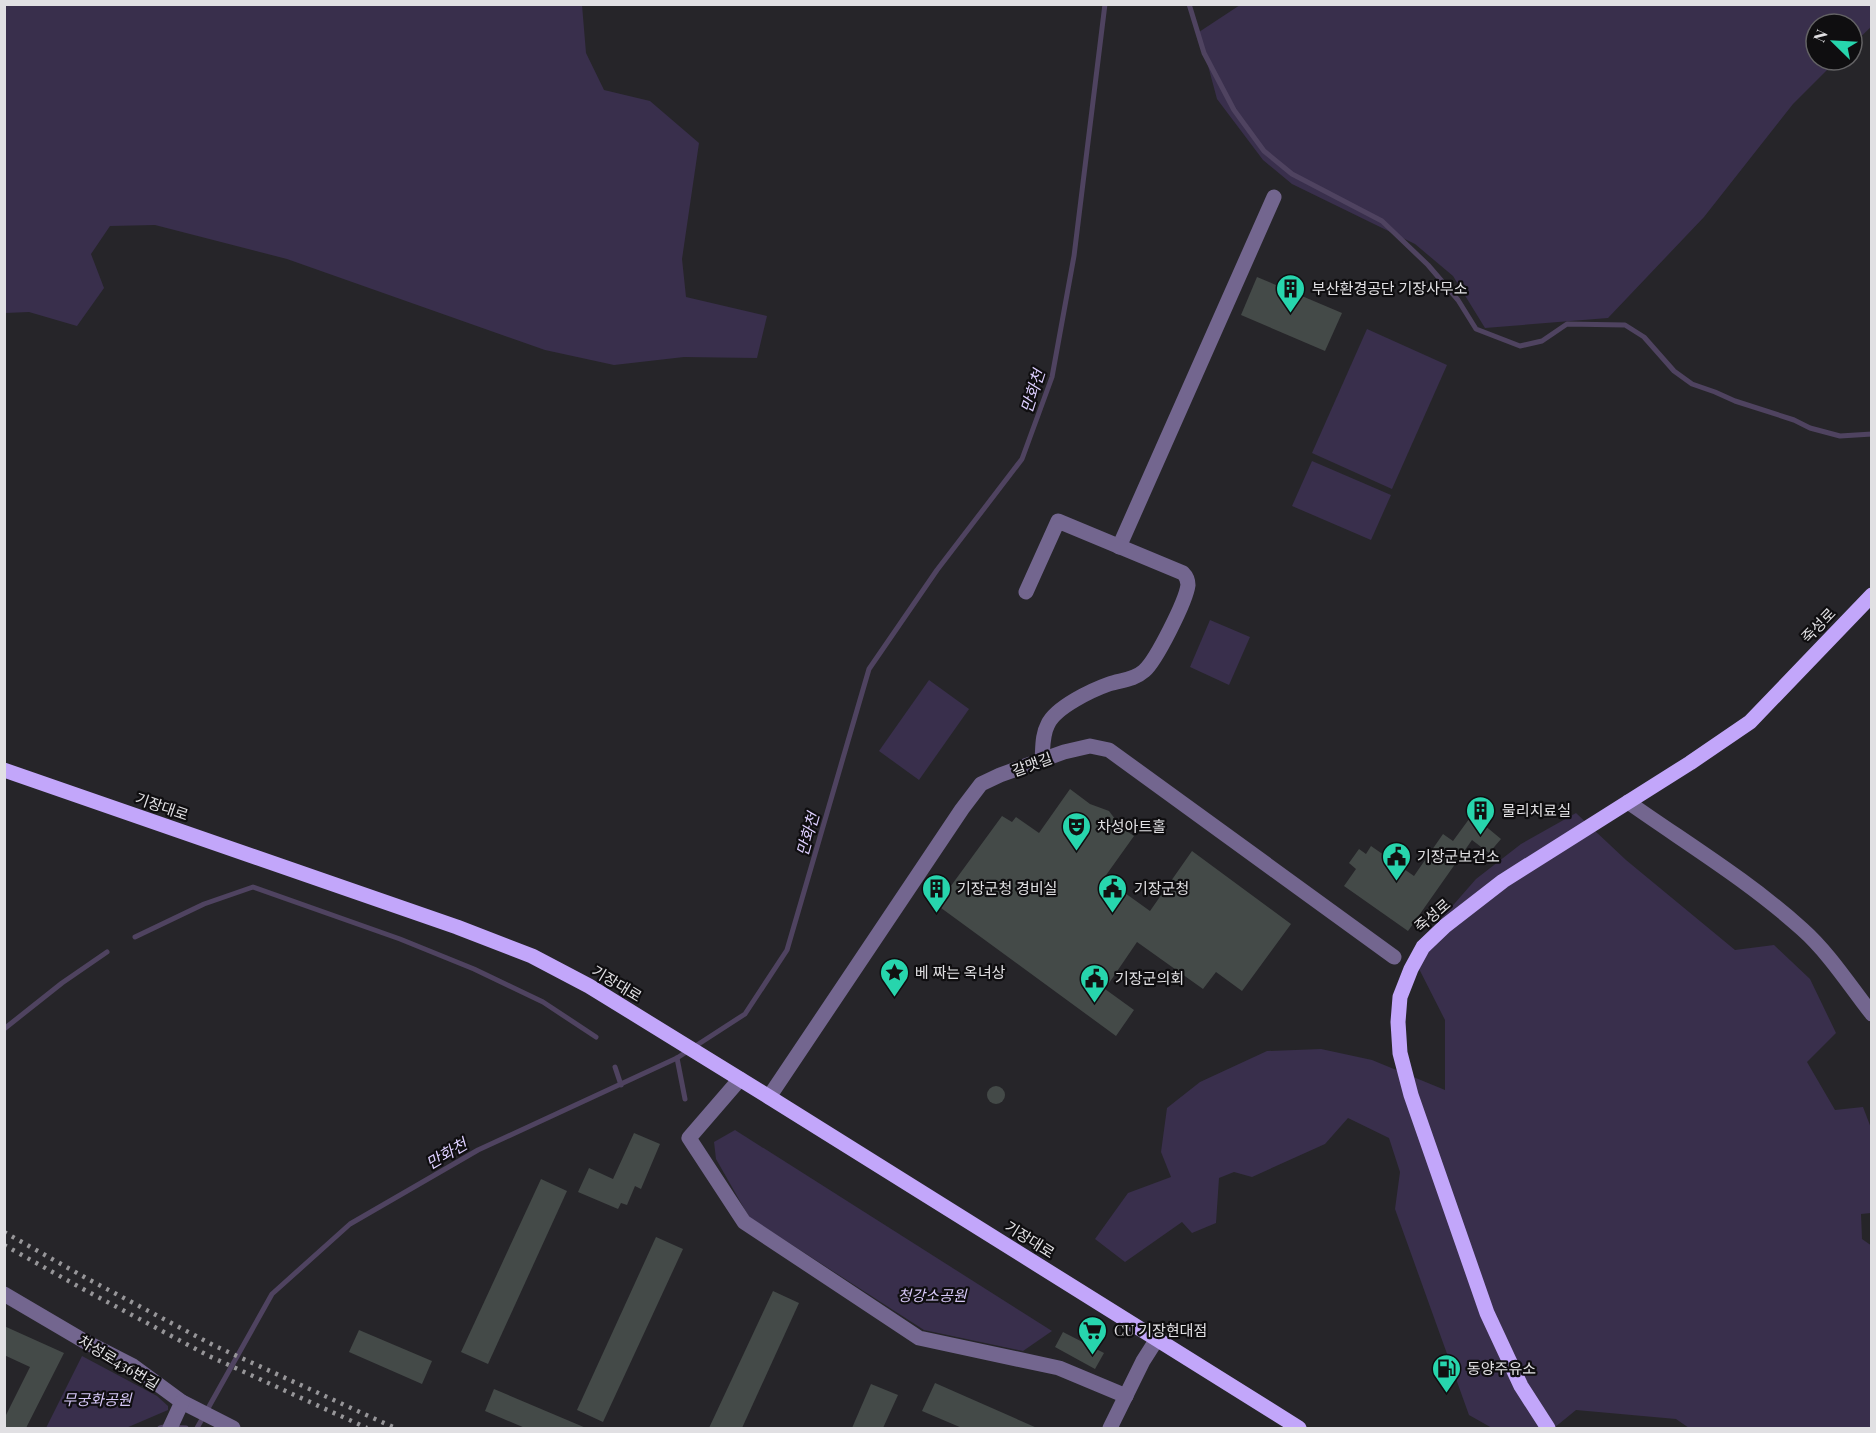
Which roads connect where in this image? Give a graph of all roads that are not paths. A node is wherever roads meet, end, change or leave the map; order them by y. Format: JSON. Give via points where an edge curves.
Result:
{"nodes":[{"id":1,"x":1274,"y":197,"type":"dead end"},
{"id":2,"x":1119,"y":547,"type":"junction"},
{"id":3,"x":1026,"y":592,"type":"dead end"},
{"id":4,"x":1872,"y":595,"type":"edge"},
{"id":5,"x":1865,"y":611,"type":"edge"},
{"id":6,"x":1042,"y":760,"type":"junction"},
{"id":7,"x":4,"y":770,"type":"edge"},
{"id":8,"x":1628,"y":802,"type":"junction"},
{"id":9,"x":1394,"y":957,"type":"dead end"},
{"id":10,"x":1872,"y":1014,"type":"edge"},
{"id":11,"x":736,"y":1077,"type":"junction"},
{"id":12,"x":770,"y":1097,"type":"junction"},
{"id":13,"x":4,"y":1294,"type":"edge"},
{"id":14,"x":1157,"y":1339,"type":"junction"},
{"id":15,"x":1126,"y":1396,"type":"junction"},
{"id":16,"x":184,"y":1407,"type":"junction"},
{"id":17,"x":170,"y":1428,"type":"edge"},
{"id":18,"x":233,"y":1428,"type":"edge"},
{"id":19,"x":1110,"y":1428,"type":"edge"},
{"id":20,"x":1299,"y":1428,"type":"edge"},
{"id":21,"x":1548,"y":1428,"type":"edge"}],
"edges":[{"from":1,"to":2,"type":"street"},
{"from":2,"to":3,"type":"street","via":[[1058,521]]},
{"from":2,"to":6,"type":"street","via":[[1183,573],[1187,589],[1159,651],[1147,668],[1056,714],[1047,725]]},
{"from":4,"to":5,"type":"main road","name":"죽성로"},
{"from":5,"to":8,"type":"main road","name":"죽성로","via":[[1750,722]]},
{"from":6,"to":9,"type":"street","name":"갈맷길","via":[[1090,746],[1109,750]]},
{"from":6,"to":12,"type":"street","name":"갈맷길","via":[[981,784]]},
{"from":7,"to":11,"type":"main road","name":"기장대로","via":[[532,956],[589,986]]},
{"from":8,"to":10,"type":"street","via":[[1804,930]]},
{"from":8,"to":21,"type":"main road","name":"죽성로","via":[[1503,881],[1445,926],[1423,947],[1400,997],[1400,1053],[1411,1095],[1487,1313],[1521,1386]]},
{"from":11,"to":12,"type":"main road","name":"기장대로"},
{"from":11,"to":15,"type":"street","via":[[689,1138],[744,1222],[919,1338],[1059,1368]]},
{"from":12,"to":14,"type":"main road","name":"기장대로"},
{"from":13,"to":16,"type":"street","name":"차성로436번길","via":[[133,1366]]},
{"from":14,"to":15,"type":"street"},
{"from":14,"to":20,"type":"main road","name":"기장대로"},
{"from":15,"to":19,"type":"street"},
{"from":16,"to":17,"type":"street"},
{"from":16,"to":18,"type":"street","name":"차성로436번길"}]}
